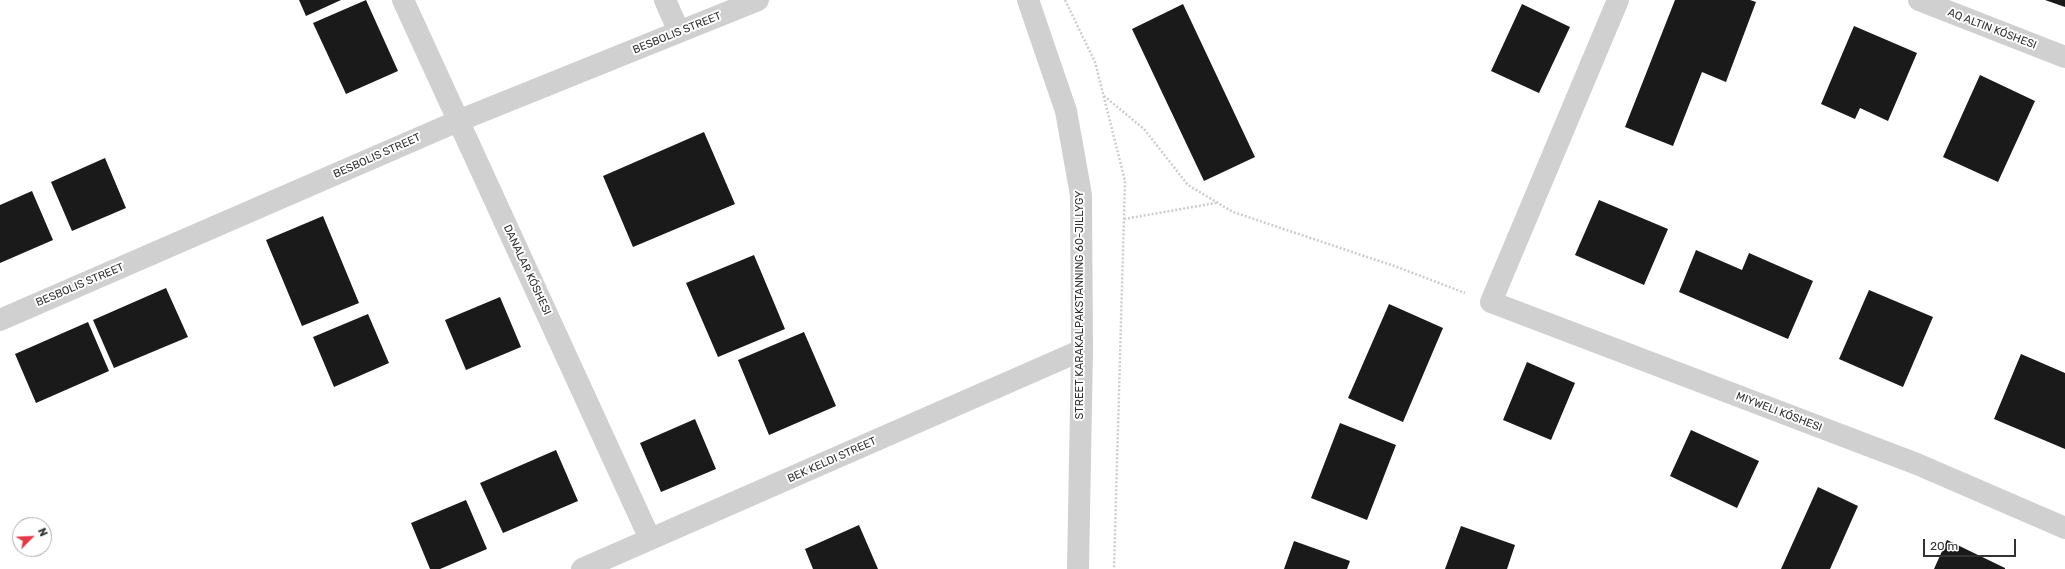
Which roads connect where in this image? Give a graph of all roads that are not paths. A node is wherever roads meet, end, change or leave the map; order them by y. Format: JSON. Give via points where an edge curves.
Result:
{"nodes":[{"id":1,"x":403,"y":0,"type":"edge"},
{"id":2,"x":666,"y":0,"type":"edge"},
{"id":3,"x":758,"y":0,"type":"edge"},
{"id":4,"x":1028,"y":0,"type":"edge"},
{"id":5,"x":1618,"y":0,"type":"edge"},
{"id":6,"x":1919,"y":0,"type":"edge"},
{"id":7,"x":679,"y":32,"type":"junction"},
{"id":8,"x":2065,"y":57,"type":"edge"},
{"id":9,"x":458,"y":121,"type":"junction"},
{"id":10,"x":0,"y":320,"type":"edge"},
{"id":11,"x":1082,"y":350,"type":"junction"},
{"id":12,"x":2065,"y":528,"type":"edge"},
{"id":13,"x":650,"y":539,"type":"junction"},
{"id":14,"x":582,"y":569,"type":"edge"},
{"id":15,"x":1078,"y":569,"type":"edge"}],
"edges":[{"from":1,"to":9,"type":"street","name":"DANALAR KÓSHESI"},
{"from":2,"to":7,"type":"street"},
{"from":3,"to":7,"type":"street","name":"BESBOLIS STREET"},
{"from":4,"to":11,"type":"street","name":"STREET KARAKALPAKSTANNING 60-JILLYGY","via":[[1066,111],[1081,195]]},
{"from":5,"to":12,"type":"street","name":"MIYWELI KÓSHESI","via":[[1492,302],[1917,464]]},
{"from":6,"to":8,"type":"street"},
{"from":7,"to":9,"type":"street","name":"BESBOLIS STREET"},
{"from":9,"to":10,"type":"street","name":"BESBOLIS STREET"},
{"from":9,"to":13,"type":"street","name":"DANALAR KÓSHESI"},
{"from":11,"to":13,"type":"street","name":"BEK KELDI STREET"},
{"from":11,"to":15,"type":"street","name":"STREET KARAKALPAKSTANNING 60-JILLYGY"},
{"from":13,"to":14,"type":"street","name":"BEK KELDI STREET"}]}
